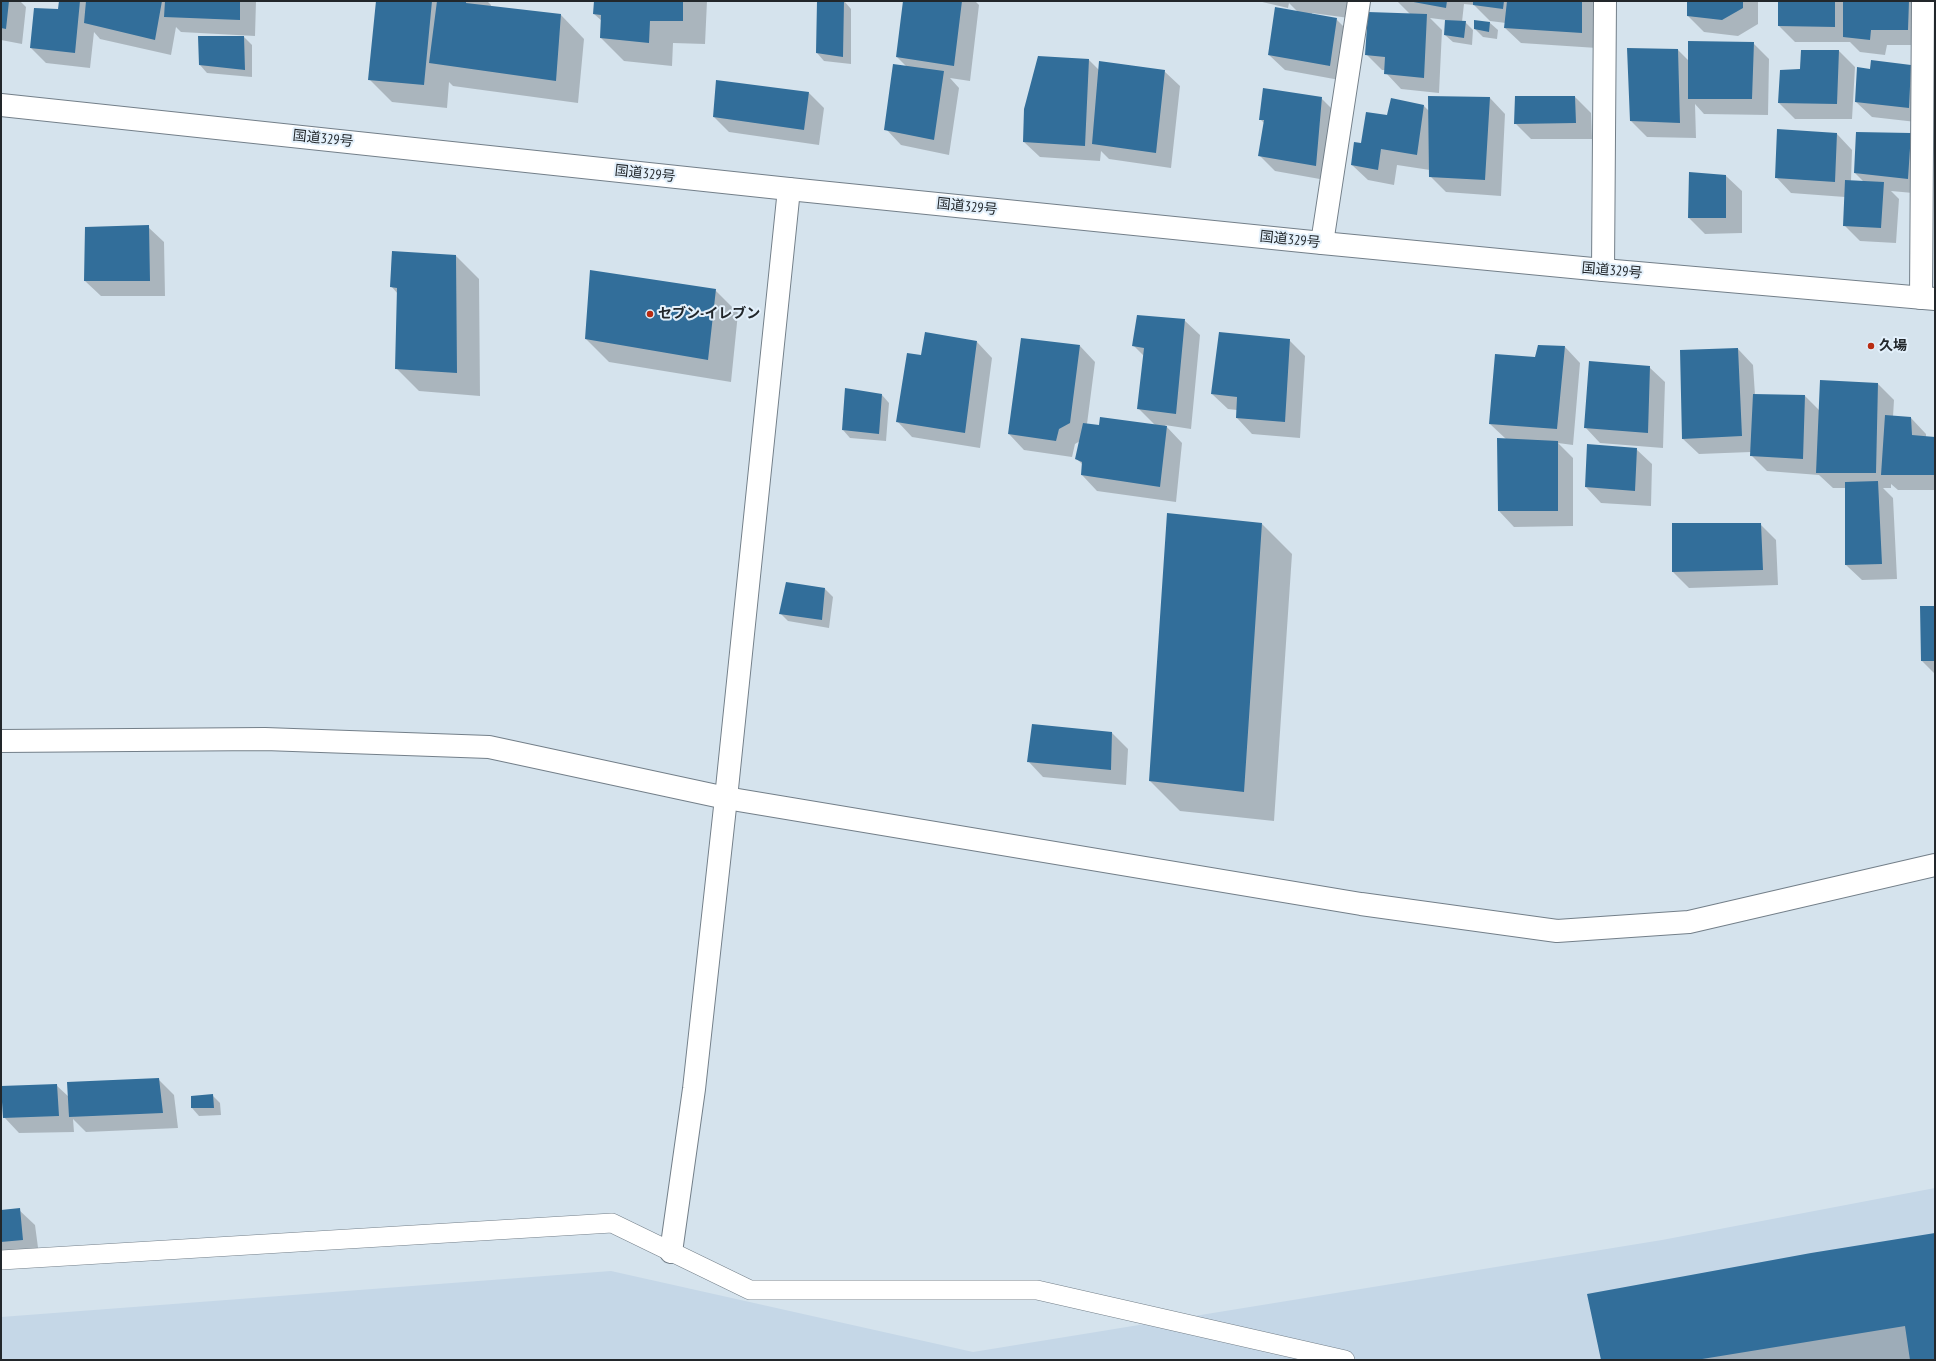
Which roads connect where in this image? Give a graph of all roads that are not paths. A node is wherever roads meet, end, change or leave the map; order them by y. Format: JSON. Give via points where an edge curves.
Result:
{"nodes":[{"id":1,"x":1359,"y":1,"type":"edge"},
{"id":2,"x":1605,"y":1,"type":"edge"},
{"id":3,"x":1923,"y":1,"type":"edge"},
{"id":4,"x":1,"y":105,"type":"edge"},
{"id":5,"x":790,"y":189,"type":"junction"},
{"id":6,"x":1322,"y":243,"type":"junction"},
{"id":7,"x":1603,"y":270,"type":"junction"},
{"id":8,"x":1928,"y":298,"type":"edge"},
{"id":9,"x":1,"y":740,"type":"edge"},
{"id":10,"x":726,"y":798,"type":"junction"},
{"id":11,"x":1935,"y":865,"type":"edge"},
{"id":12,"x":671,"y":1252,"type":"junction"},
{"id":13,"x":1,"y":1260,"type":"edge"},
{"id":14,"x":1345,"y":1360,"type":"edge"}],
"edges":[{"from":1,"to":6,"type":"main road"},
{"from":2,"to":7,"type":"main road"},
{"from":3,"to":8,"type":"main road"},
{"from":4,"to":5,"type":"main road","name":"国道329号"},
{"from":5,"to":6,"type":"main road","name":"国道329号"},
{"from":5,"to":10,"type":"main road"},
{"from":6,"to":7,"type":"main road","name":"国道329号"},
{"from":7,"to":8,"type":"main road","name":"国道329号"},
{"from":9,"to":10,"type":"main road","via":[[265,739],[489,747]]},
{"from":10,"to":11,"type":"main road","via":[[1361,904],[1557,931],[1690,922]]},
{"from":10,"to":12,"type":"main road","via":[[694,1089]]},
{"from":12,"to":13,"type":"lane","via":[[612,1223]]},
{"from":12,"to":14,"type":"lane","via":[[750,1290],[1037,1290]]}]}
